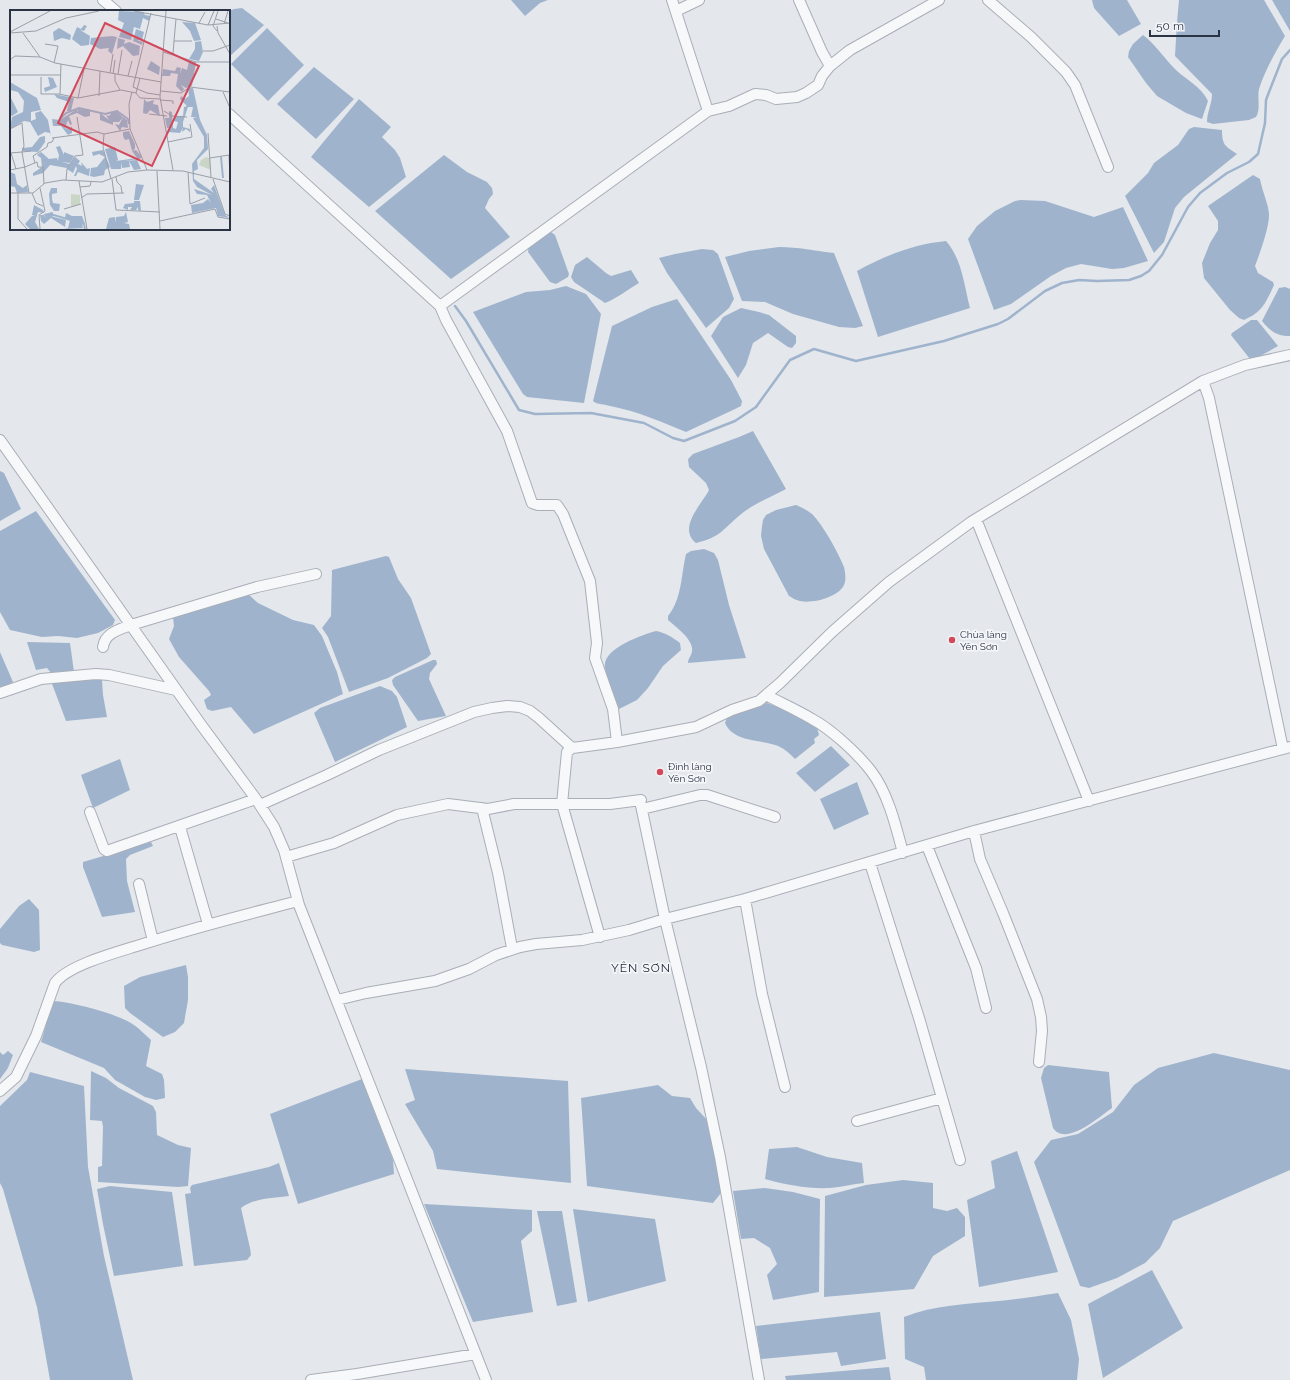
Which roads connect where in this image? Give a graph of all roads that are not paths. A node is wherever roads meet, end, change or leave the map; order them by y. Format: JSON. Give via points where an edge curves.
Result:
{"nodes":[{"id":1,"x":103,"y":0,"type":"edge"},
{"id":2,"x":672,"y":0,"type":"edge"},
{"id":3,"x":699,"y":0,"type":"edge"},
{"id":4,"x":798,"y":0,"type":"edge"},
{"id":5,"x":939,"y":0,"type":"edge"},
{"id":6,"x":988,"y":0,"type":"edge"},
{"id":7,"x":115,"y":10,"type":"edge"},
{"id":8,"x":676,"y":11,"type":"junction"},
{"id":9,"x":830,"y":66,"type":"junction"},
{"id":10,"x":708,"y":111,"type":"junction"},
{"id":11,"x":230,"y":115,"type":"edge"},
{"id":12,"x":1108,"y":168,"type":"dead end"},
{"id":13,"x":440,"y":306,"type":"junction"},
{"id":14,"x":1290,"y":355,"type":"edge"},
{"id":15,"x":1203,"y":381,"type":"junction"},
{"id":16,"x":0,"y":440,"type":"edge"},
{"id":17,"x":976,"y":519,"type":"junction"},
{"id":18,"x":316,"y":574,"type":"dead end"},
{"id":19,"x":131,"y":625,"type":"junction"},
{"id":20,"x":102,"y":647,"type":"dead end"},
{"id":21,"x":176,"y":690,"type":"junction"},
{"id":22,"x":0,"y":693,"type":"edge"},
{"id":23,"x":766,"y":695,"type":"junction"},
{"id":24,"x":617,"y":742,"type":"junction"},
{"id":25,"x":572,"y":748,"type":"junction"},
{"id":26,"x":1286,"y":748,"type":"edge"},
{"id":27,"x":1090,"y":800,"type":"junction"},
{"id":28,"x":258,"y":802,"type":"junction"},
{"id":29,"x":641,"y":803,"type":"junction"},
{"id":30,"x":562,"y":804,"type":"junction"},
{"id":31,"x":482,"y":808,"type":"junction"},
{"id":32,"x":90,"y":812,"type":"dead end"},
{"id":33,"x":776,"y":817,"type":"dead end"},
{"id":34,"x":180,"y":827,"type":"junction"},
{"id":35,"x":974,"y":831,"type":"junction"},
{"id":36,"x":927,"y":846,"type":"junction"},
{"id":37,"x":903,"y":853,"type":"junction"},
{"id":38,"x":286,"y":857,"type":"junction"},
{"id":39,"x":870,"y":863,"type":"junction"},
{"id":40,"x":139,"y":884,"type":"dead end"},
{"id":41,"x":745,"y":899,"type":"junction"},
{"id":42,"x":298,"y":901,"type":"junction"},
{"id":43,"x":665,"y":919,"type":"junction"},
{"id":44,"x":208,"y":924,"type":"junction"},
{"id":45,"x":600,"y":937,"type":"junction"},
{"id":46,"x":153,"y":941,"type":"junction"},
{"id":47,"x":512,"y":948,"type":"junction"},
{"id":48,"x":337,"y":1000,"type":"junction"},
{"id":49,"x":986,"y":1008,"type":"dead end"},
{"id":50,"x":1039,"y":1062,"type":"dead end"},
{"id":51,"x":786,"y":1087,"type":"dead end"},
{"id":52,"x":0,"y":1091,"type":"edge"},
{"id":53,"x":942,"y":1098,"type":"junction"},
{"id":54,"x":857,"y":1121,"type":"dead end"},
{"id":55,"x":960,"y":1160,"type":"dead end"},
{"id":56,"x":476,"y":1354,"type":"junction"},
{"id":57,"x":350,"y":1378,"type":"edge"},
{"id":58,"x":312,"y":1380,"type":"edge"},
{"id":59,"x":486,"y":1380,"type":"edge"},
{"id":60,"x":759,"y":1380,"type":"edge"}],
"edges":[{"from":1,"to":7,"type":"street"},
{"from":2,"to":8,"type":"street"},
{"from":3,"to":8,"type":"street"},
{"from":4,"to":9,"type":"street"},
{"from":5,"to":9,"type":"street","via":[[850,50]]},
{"from":6,"to":12,"type":"street","via":[[1031,37],[1071,78]]},
{"from":8,"to":10,"type":"street"},
{"from":9,"to":10,"type":"street","via":[[818,85],[798,97],[776,99],[755,94],[729,106]]},
{"from":10,"to":13,"type":"street"},
{"from":11,"to":13,"type":"street"},
{"from":13,"to":24,"type":"street","via":[[507,431],[532,503],[557,505],[590,581],[597,643],[595,658],[613,709]]},
{"from":14,"to":15,"type":"street","via":[[1245,365]]},
{"from":15,"to":17,"type":"street"},
{"from":15,"to":26,"type":"street","via":[[1209,398]]},
{"from":16,"to":19,"type":"street"},
{"from":17,"to":23,"type":"street","via":[[890,582],[832,632]]},
{"from":17,"to":27,"type":"street"},
{"from":18,"to":19,"type":"street","via":[[257,587]]},
{"from":19,"to":20,"type":"street","via":[[110,634]]},
{"from":19,"to":21,"type":"street"},
{"from":21,"to":22,"type":"street","via":[[96,674],[41,679]]},
{"from":21,"to":28,"type":"street"},
{"from":23,"to":24,"type":"street","via":[[759,701],[696,726]]},
{"from":23,"to":37,"type":"street","via":[[813,719],[839,738],[872,771],[891,811]]},
{"from":24,"to":25,"type":"street"},
{"from":25,"to":28,"type":"street","via":[[530,712],[520,707],[492,708],[474,712],[379,750],[327,776]]},
{"from":25,"to":30,"type":"street","via":[[567,752],[565,759]]},
{"from":26,"to":27,"type":"street"},
{"from":27,"to":35,"type":"street"},
{"from":28,"to":34,"type":"street"},
{"from":28,"to":38,"type":"street","via":[[274,827]]},
{"from":29,"to":30,"type":"street"},
{"from":29,"to":33,"type":"street","via":[[707,795]]},
{"from":29,"to":43,"type":"street"},
{"from":30,"to":31,"type":"street","via":[[514,804]]},
{"from":30,"to":45,"type":"street"},
{"from":31,"to":38,"type":"street","via":[[448,804],[398,815],[334,843]]},
{"from":31,"to":47,"type":"street","via":[[498,873]]},
{"from":32,"to":34,"type":"street","via":[[106,851]]},
{"from":34,"to":44,"type":"street"},
{"from":35,"to":36,"type":"street"},
{"from":35,"to":50,"type":"street","via":[[980,859],[1037,999],[1042,1031]]},
{"from":36,"to":37,"type":"street"},
{"from":36,"to":49,"type":"street","via":[[976,968]]},
{"from":37,"to":39,"type":"street"},
{"from":38,"to":42,"type":"street"},
{"from":39,"to":41,"type":"street"},
{"from":39,"to":53,"type":"street"},
{"from":40,"to":46,"type":"street"},
{"from":41,"to":43,"type":"street"},
{"from":41,"to":51,"type":"street","via":[[762,994]]},
{"from":42,"to":44,"type":"street"},
{"from":42,"to":48,"type":"street"},
{"from":43,"to":45,"type":"street"},
{"from":43,"to":60,"type":"street","via":[[720,1157]]},
{"from":44,"to":46,"type":"street"},
{"from":45,"to":47,"type":"street"},
{"from":46,"to":52,"type":"street","via":[[102,957],[58,979],[36,1036],[16,1077]]},
{"from":47,"to":48,"type":"street","via":[[469,969],[435,981]]},
{"from":48,"to":56,"type":"street"},
{"from":53,"to":54,"type":"street"},
{"from":53,"to":55,"type":"street"},
{"from":56,"to":57,"type":"street"},
{"from":56,"to":59,"type":"street"},
{"from":57,"to":58,"type":"street"}]}
